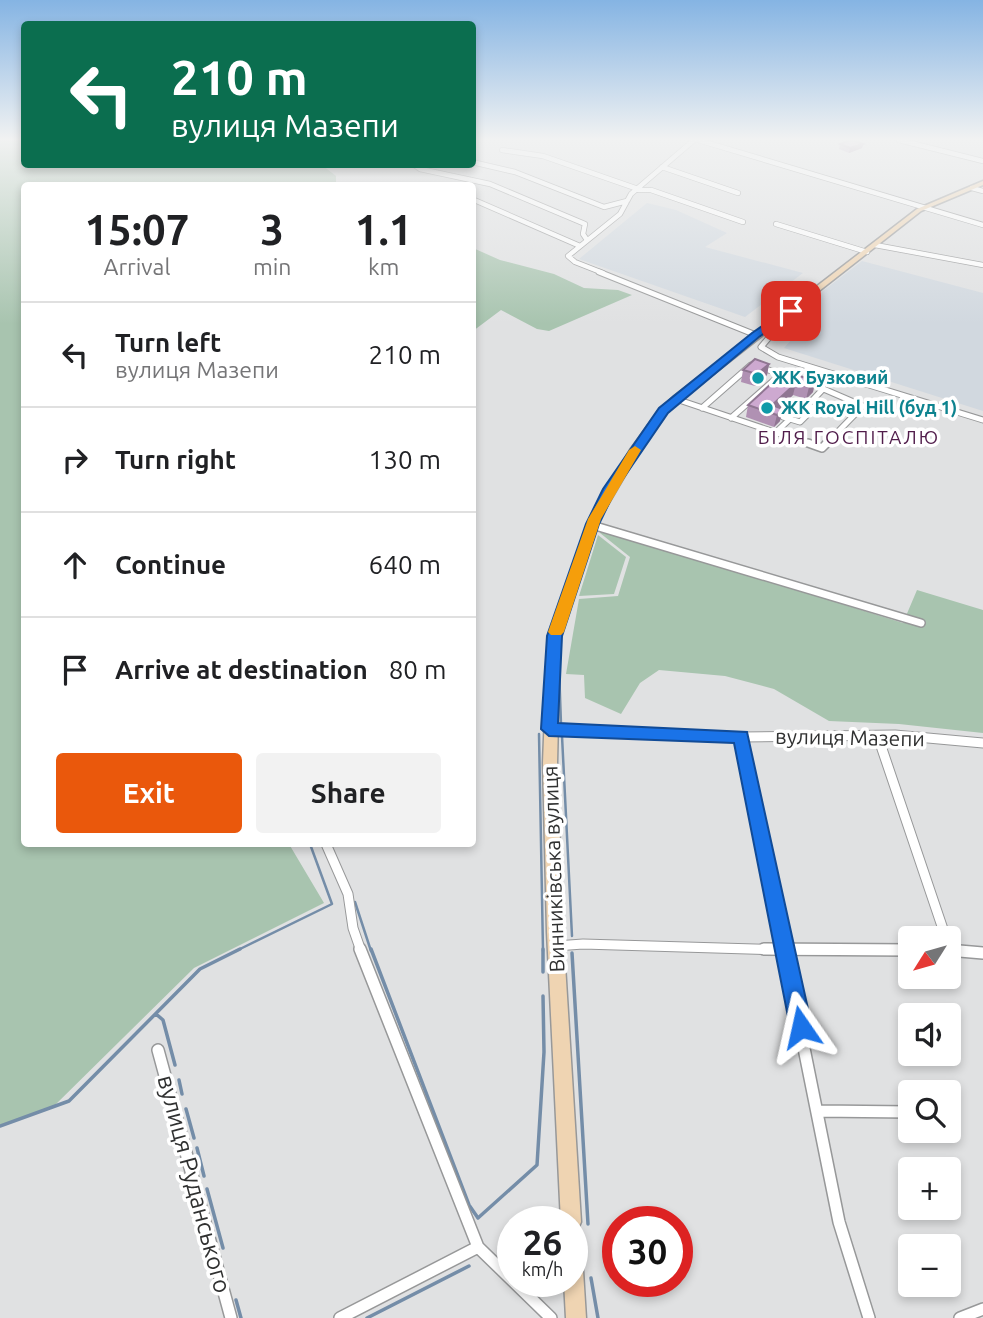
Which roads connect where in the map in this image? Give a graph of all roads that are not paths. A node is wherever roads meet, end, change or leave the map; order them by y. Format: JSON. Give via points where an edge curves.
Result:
{"nodes":[{"id":1,"x":627,"y":201,"type":"edge"},
{"id":2,"x":478,"y":202,"type":"edge"},
{"id":3,"x":535,"y":202,"type":"edge"},
{"id":4,"x":592,"y":202,"type":"edge"},
{"id":5,"x":625,"y":202,"type":"edge"},
{"id":6,"x":684,"y":202,"type":"edge"},
{"id":7,"x":901,"y":202,"type":"edge"},
{"id":8,"x":939,"y":202,"type":"edge"},
{"id":9,"x":923,"y":208,"type":"junction"},
{"id":10,"x":743,"y":222,"type":"dead end"},
{"id":11,"x":776,"y":224,"type":"dead end"},
{"id":12,"x":983,"y":225,"type":"edge"},
{"id":13,"x":587,"y":240,"type":"junction"},
{"id":14,"x":875,"y":245,"type":"junction"},
{"id":15,"x":580,"y":246,"type":"junction"},
{"id":16,"x":867,"y":252,"type":"junction"},
{"id":17,"x":983,"y":265,"type":"edge"},
{"id":18,"x":772,"y":324,"type":"junction"},
{"id":19,"x":756,"y":335,"type":"junction"},
{"id":20,"x":781,"y":374,"type":"junction"},
{"id":21,"x":823,"y":389,"type":"junction"},
{"id":22,"x":676,"y":399,"type":"junction"},
{"id":23,"x":807,"y":405,"type":"junction"},
{"id":24,"x":702,"y":408,"type":"junction"},
{"id":25,"x":731,"y":418,"type":"junction"},
{"id":26,"x":790,"y":419,"type":"junction"},
{"id":27,"x":983,"y":420,"type":"edge"},
{"id":28,"x":775,"y":433,"type":"junction"},
{"id":29,"x":592,"y":524,"type":"junction"},
{"id":30,"x":922,"y":623,"type":"dead end"},
{"id":31,"x":549,"y":729,"type":"junction"},
{"id":32,"x":741,"y":737,"type":"junction"},
{"id":33,"x":878,"y":737,"type":"junction"},
{"id":34,"x":983,"y":743,"type":"edge"},
{"id":35,"x":327,"y":847,"type":"edge"},
{"id":36,"x":942,"y":926,"type":"edge"},
{"id":37,"x":556,"y":946,"type":"junction"},
{"id":38,"x":785,"y":950,"type":"junction"},
{"id":39,"x":898,"y":950,"type":"edge"},
{"id":40,"x":961,"y":950,"type":"edge"},
{"id":41,"x":983,"y":953,"type":"edge"},
{"id":42,"x":158,"y":1050,"type":"dead end"},
{"id":43,"x":818,"y":1111,"type":"junction"},
{"id":44,"x":898,"y":1112,"type":"edge"},
{"id":45,"x":569,"y":1206,"type":"edge"},
{"id":46,"x":478,"y":1247,"type":"junction"},
{"id":47,"x":497,"y":1265,"type":"edge"},
{"id":48,"x":529,"y":1297,"type":"edge"},
{"id":49,"x":575,"y":1297,"type":"edge"},
{"id":50,"x":983,"y":1309,"type":"edge"},
{"id":51,"x":231,"y":1318,"type":"edge"},
{"id":52,"x":340,"y":1318,"type":"edge"},
{"id":53,"x":551,"y":1318,"type":"edge"},
{"id":54,"x":576,"y":1318,"type":"edge"},
{"id":55,"x":869,"y":1318,"type":"edge"},
{"id":56,"x":960,"y":1318,"type":"edge"}],
"edges":[{"from":1,"to":13,"type":"street","via":[[624,210]]},
{"from":2,"to":15,"type":"street"},
{"from":3,"to":13,"type":"street","via":[[585,224]]},
{"from":4,"to":5,"type":"street","via":[[604,206]]},
{"from":6,"to":10,"type":"street"},
{"from":7,"to":9,"type":"street"},
{"from":8,"to":9,"type":"main road","name":"Винниківська вулиця"},
{"from":9,"to":12,"type":"street"},
{"from":9,"to":14,"type":"main road","name":"Винниківська вулиця"},
{"from":11,"to":16,"type":"street"},
{"from":13,"to":15,"type":"street"},
{"from":14,"to":16,"type":"main road","name":"Винниківська вулиця"},
{"from":14,"to":17,"type":"street"},
{"from":15,"to":19,"type":"street","via":[[568,256],[575,262]]},
{"from":16,"to":18,"type":"main road","name":"Винниківська вулиця"},
{"from":18,"to":19,"type":"main road","name":"Винниківська вулиця"},
{"from":18,"to":27,"type":"street","via":[[772,334],[761,347],[778,357]]},
{"from":19,"to":22,"type":"main road","name":"Винниківська вулиця"},
{"from":20,"to":21,"type":"street"},
{"from":20,"to":24,"type":"street","via":[[751,365]]},
{"from":20,"to":25,"type":"street"},
{"from":21,"to":23,"type":"street"},
{"from":21,"to":28,"type":"street","via":[[863,406],[822,448]]},
{"from":22,"to":24,"type":"street"},
{"from":22,"to":29,"type":"main road","name":"Винниківська вулиця","via":[[635,450]]},
{"from":23,"to":26,"type":"street","via":[[814,408],[800,422]]},
{"from":23,"to":26,"type":"street","via":[[797,402],[783,416]]},
{"from":24,"to":25,"type":"street"},
{"from":25,"to":28,"type":"street"},
{"from":26,"to":28,"type":"street"},
{"from":29,"to":30,"type":"street"},
{"from":29,"to":31,"type":"main road","name":"Винниківська вулиця","via":[[554,636]]},
{"from":31,"to":32,"type":"street","name":"вулиця Мазепи"},
{"from":31,"to":37,"type":"main road","name":"Винниківська вулиця"},
{"from":32,"to":33,"type":"street","name":"вулиця Мазепи"},
{"from":32,"to":38,"type":"street"},
{"from":33,"to":34,"type":"street","name":"вулиця Мазепи"},
{"from":33,"to":36,"type":"street"},
{"from":35,"to":46,"type":"street","via":[[348,894],[353,928],[370,979]]},
{"from":37,"to":38,"type":"street"},
{"from":37,"to":45,"type":"main road","name":"Винниківська вулиця"},
{"from":38,"to":39,"type":"street"},
{"from":38,"to":43,"type":"street"},
{"from":40,"to":41,"type":"street"},
{"from":42,"to":51,"type":"street","name":"вулиця Руданського"},
{"from":43,"to":44,"type":"street"},
{"from":43,"to":55,"type":"street","via":[[839,1222]]},
{"from":46,"to":47,"type":"street"},
{"from":46,"to":52,"type":"street"},
{"from":48,"to":53,"type":"street"},
{"from":49,"to":54,"type":"main road"},
{"from":50,"to":56,"type":"street"}]}
